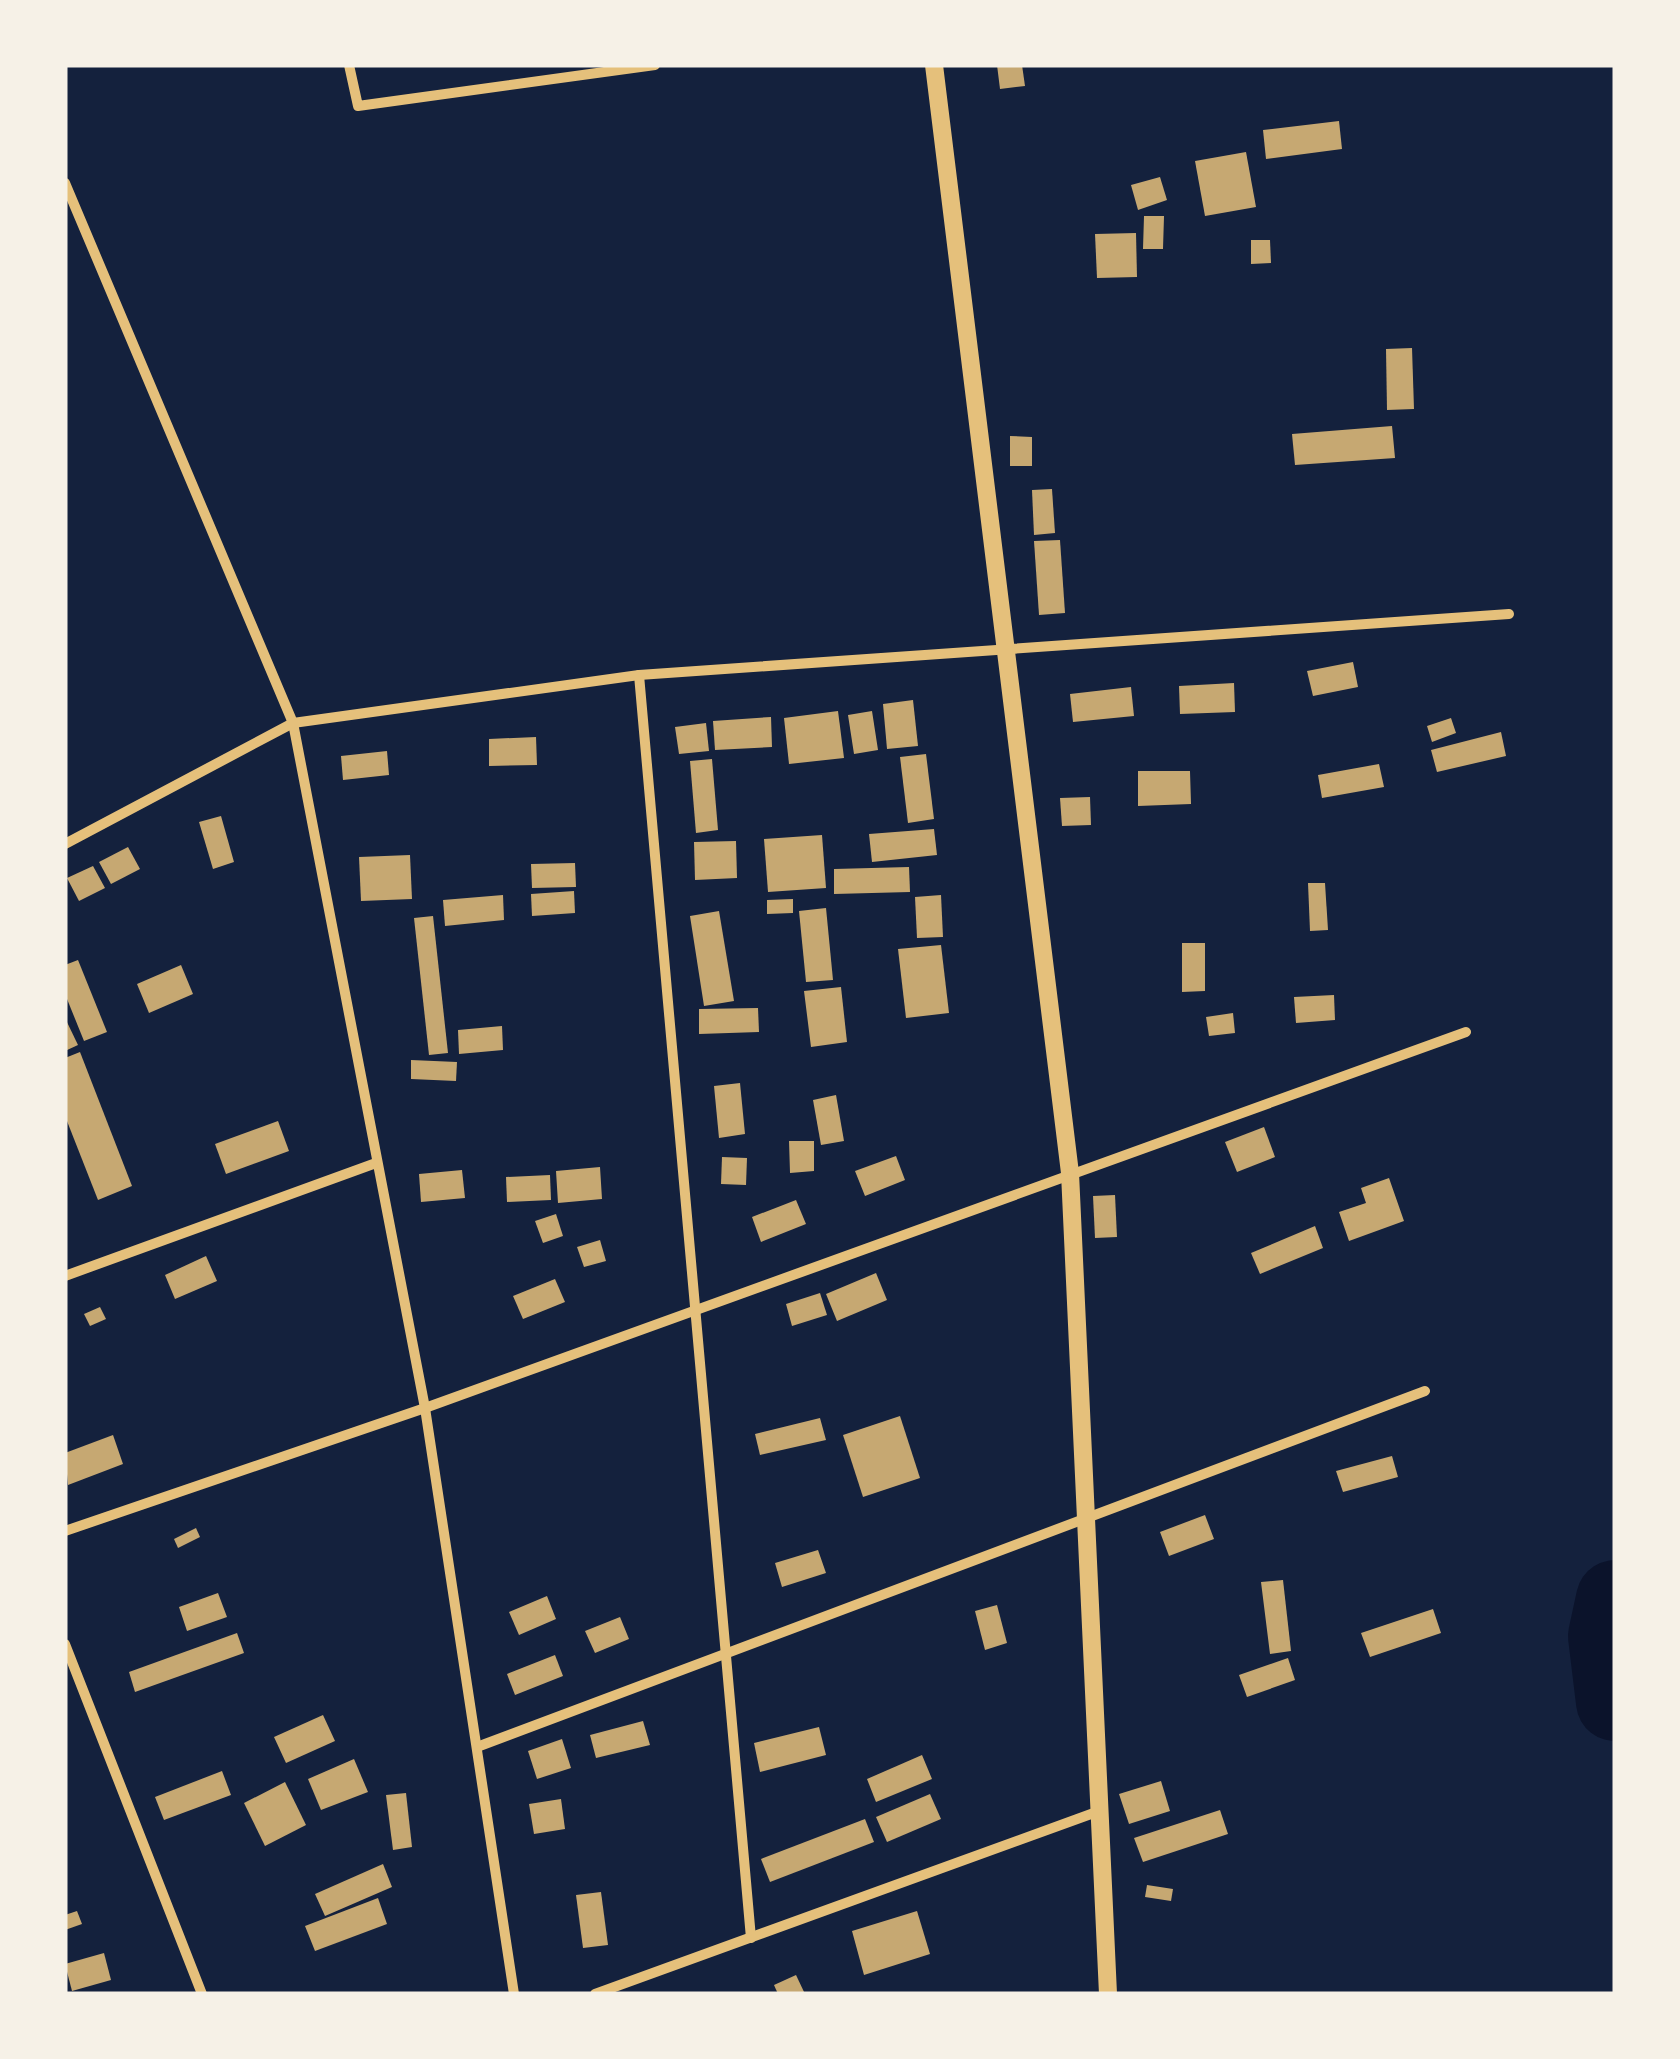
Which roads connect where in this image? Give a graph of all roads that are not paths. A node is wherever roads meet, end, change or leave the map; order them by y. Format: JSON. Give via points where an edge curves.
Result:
{"nodes":[{"id":1,"x":349,"y":65,"type":"edge"},
{"id":2,"x":656,"y":65,"type":"edge"},
{"id":3,"x":934,"y":65,"type":"edge"},
{"id":4,"x":65,"y":183,"type":"edge"},
{"id":5,"x":1509,"y":614,"type":"dead end"},
{"id":6,"x":1008,"y":651,"type":"junction"},
{"id":7,"x":639,"y":674,"type":"junction"},
{"id":8,"x":293,"y":722,"type":"junction"},
{"id":9,"x":65,"y":844,"type":"edge"},
{"id":10,"x":1466,"y":1032,"type":"dead end"},
{"id":11,"x":376,"y":1163,"type":"junction"},
{"id":12,"x":1070,"y":1174,"type":"junction"},
{"id":13,"x":65,"y":1276,"type":"edge"},
{"id":14,"x":696,"y":1310,"type":"junction"},
{"id":15,"x":1424,"y":1391,"type":"dead end"},
{"id":16,"x":424,"y":1408,"type":"junction"},
{"id":17,"x":1088,"y":1518,"type":"junction"},
{"id":18,"x":65,"y":1530,"type":"edge"},
{"id":19,"x":65,"y":1644,"type":"edge"},
{"id":20,"x":726,"y":1653,"type":"junction"},
{"id":21,"x":476,"y":1746,"type":"junction"},
{"id":22,"x":1102,"y":1810,"type":"junction"},
{"id":23,"x":752,"y":1938,"type":"junction"},
{"id":24,"x":202,"y":1994,"type":"edge"},
{"id":25,"x":514,"y":1994,"type":"edge"},
{"id":26,"x":595,"y":1994,"type":"edge"},
{"id":27,"x":1108,"y":1994,"type":"edge"}],
"edges":[{"from":1,"to":2,"type":"street","via":[[358,106]]},
{"from":3,"to":6,"type":"street"},
{"from":4,"to":8,"type":"street"},
{"from":5,"to":6,"type":"street"},
{"from":6,"to":7,"type":"street"},
{"from":6,"to":12,"type":"street"},
{"from":7,"to":8,"type":"street"},
{"from":7,"to":14,"type":"street"},
{"from":8,"to":9,"type":"street"},
{"from":8,"to":11,"type":"street"},
{"from":10,"to":12,"type":"street"},
{"from":11,"to":13,"type":"street"},
{"from":11,"to":16,"type":"street"},
{"from":12,"to":14,"type":"street"},
{"from":12,"to":17,"type":"street"},
{"from":14,"to":16,"type":"street"},
{"from":14,"to":20,"type":"street"},
{"from":15,"to":17,"type":"street"},
{"from":16,"to":18,"type":"street"},
{"from":16,"to":21,"type":"street"},
{"from":17,"to":20,"type":"street"},
{"from":17,"to":22,"type":"street"},
{"from":19,"to":24,"type":"street"},
{"from":20,"to":21,"type":"street"},
{"from":20,"to":23,"type":"street"},
{"from":21,"to":25,"type":"street"},
{"from":22,"to":23,"type":"street"},
{"from":22,"to":27,"type":"street"},
{"from":23,"to":26,"type":"street"}]}
